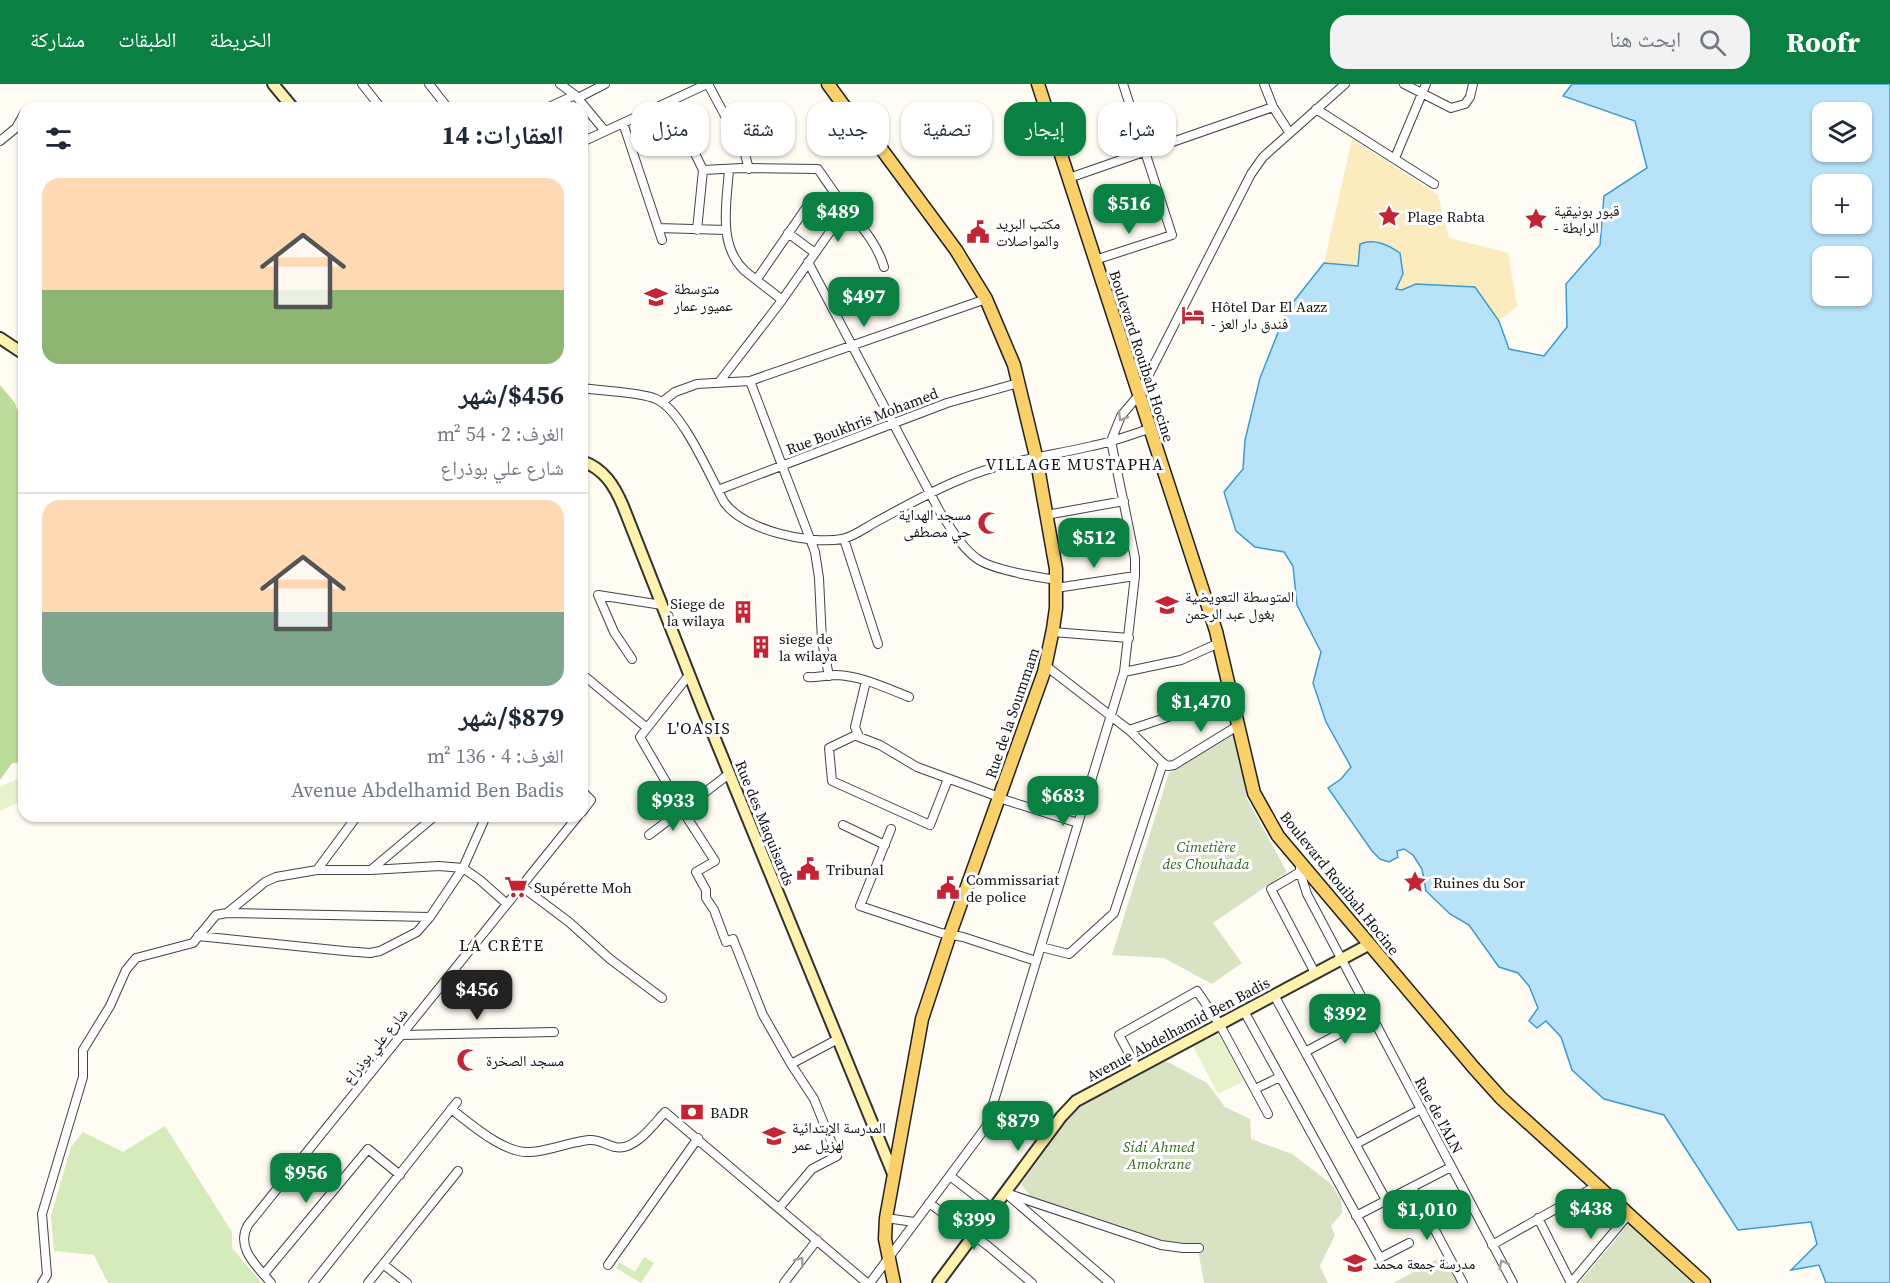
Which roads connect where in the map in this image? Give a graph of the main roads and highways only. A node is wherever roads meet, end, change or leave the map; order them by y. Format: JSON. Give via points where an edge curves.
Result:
{"nodes":[{"id":1,"x":273,"y":84,"type":"edge"},
{"id":2,"x":828,"y":84,"type":"edge"},
{"id":3,"x":1038,"y":84,"type":"edge"},
{"id":4,"x":288,"y":102,"type":"edge"},
{"id":5,"x":0,"y":338,"type":"edge"},
{"id":6,"x":18,"y":348,"type":"edge"},
{"id":7,"x":588,"y":463,"type":"edge"},
{"id":8,"x":1370,"y":944,"type":"junction"},
{"id":9,"x":894,"y":1176,"type":"junction"},
{"id":10,"x":894,"y":1283,"type":"edge"},
{"id":11,"x":938,"y":1283,"type":"edge"},
{"id":12,"x":1704,"y":1283,"type":"edge"}],
"edges":[{"from":1,"to":4,"type":"main road"},
{"from":2,"to":9,"type":"main road","name":"Rue de la Soummam","via":[[956,250],[986,299],[1018,383],[1036,456],[1057,584],[1046,666],[922,1019]]},
{"from":3,"to":8,"type":"main road","name":"Boulevard Rouibah Hocine","via":[[1219,643],[1254,793],[1300,867]]},
{"from":5,"to":6,"type":"main road"},
{"from":7,"to":9,"type":"main road","name":"Rue des Maquisards","via":[[599,469],[614,487]]},
{"from":8,"to":11,"type":"main road","name":"Avenue Abdelhamid Ben Badis","via":[[1076,1101]]},
{"from":8,"to":12,"type":"main road","name":"Boulevard Rouibah Hocine","via":[[1501,1098]]},
{"from":9,"to":10,"type":"main road","name":"Rue de la Soummam","via":[[885,1239]]}]}
